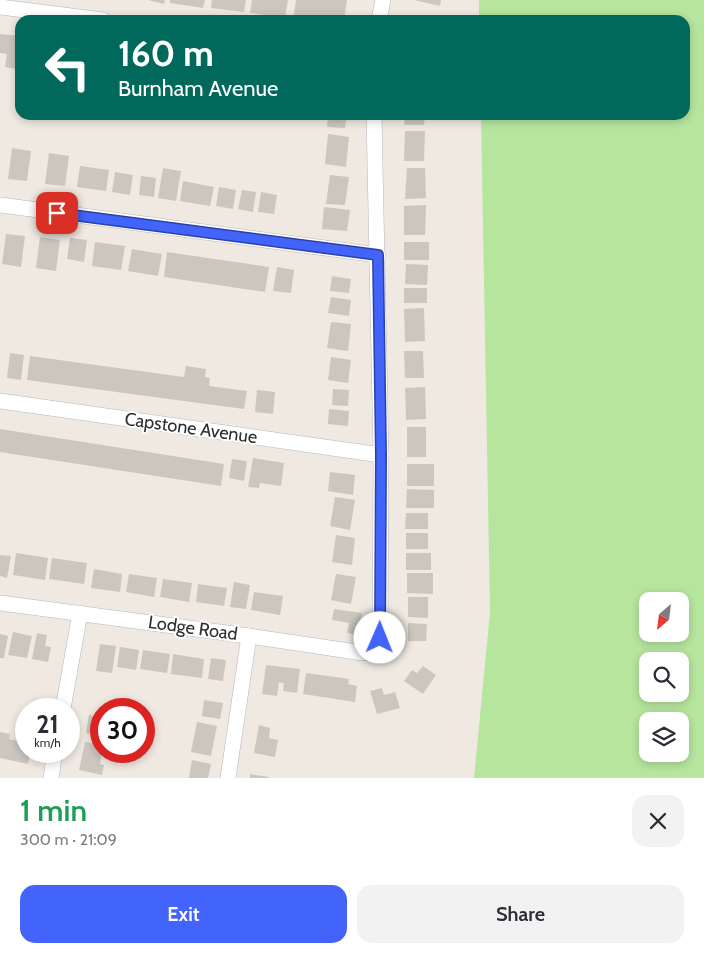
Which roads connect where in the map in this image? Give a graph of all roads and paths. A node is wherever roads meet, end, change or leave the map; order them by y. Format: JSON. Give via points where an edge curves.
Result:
{"nodes":[{"id":1,"x":383,"y":0,"type":"edge"},
{"id":2,"x":0,"y":7,"type":"edge"},
{"id":3,"x":63,"y":15,"type":"edge"},
{"id":4,"x":380,"y":15,"type":"edge"},
{"id":5,"x":374,"y":120,"type":"edge"},
{"id":6,"x":0,"y":205,"type":"edge"},
{"id":7,"x":378,"y":255,"type":"junction"},
{"id":8,"x":0,"y":401,"type":"edge"},
{"id":9,"x":381,"y":455,"type":"junction"},
{"id":10,"x":0,"y":602,"type":"edge"},
{"id":11,"x":80,"y":613,"type":"junction"},
{"id":12,"x":249,"y":636,"type":"junction"},
{"id":13,"x":65,"y":698,"type":"edge"},
{"id":14,"x":54,"y":763,"type":"edge"},
{"id":15,"x":51,"y":778,"type":"edge"},
{"id":16,"x":228,"y":778,"type":"edge"}],
"edges":[{"from":1,"to":4,"type":"street"},
{"from":2,"to":3,"type":"street"},
{"from":5,"to":7,"type":"street"},
{"from":6,"to":7,"type":"street"},
{"from":7,"to":9,"type":"street"},
{"from":8,"to":9,"type":"street","name":"Capstone Avenue"},
{"from":9,"to":12,"type":"street","name":"Lodge Road","via":[[380,638],[376,646],[363,653]]},
{"from":10,"to":11,"type":"street","name":"Lodge Road"},
{"from":11,"to":12,"type":"street","name":"Lodge Road"},
{"from":11,"to":13,"type":"street"},
{"from":12,"to":16,"type":"street"},
{"from":14,"to":15,"type":"street"}]}
